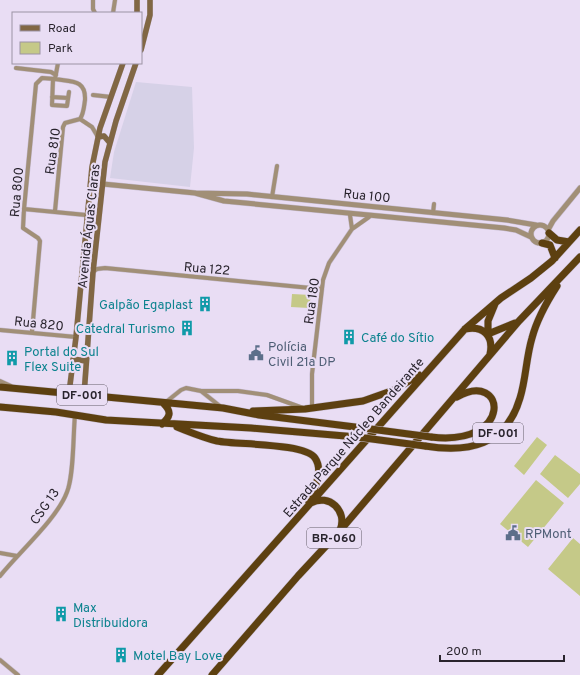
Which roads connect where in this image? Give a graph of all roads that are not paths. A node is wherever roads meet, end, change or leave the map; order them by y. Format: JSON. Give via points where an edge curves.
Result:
{"nodes":[{"id":1,"x":93,"y":0,"type":"edge"},
{"id":2,"x":115,"y":0,"type":"edge"},
{"id":3,"x":137,"y":0,"type":"edge"},
{"id":4,"x":150,"y":0,"type":"edge"},
{"id":5,"x":95,"y":12,"type":"edge"},
{"id":6,"x":113,"y":12,"type":"edge"},
{"id":7,"x":137,"y":12,"type":"edge"},
{"id":8,"x":142,"y":46,"type":"edge"},
{"id":9,"x":58,"y":64,"type":"edge"},
{"id":10,"x":123,"y":64,"type":"edge"},
{"id":11,"x":136,"y":64,"type":"edge"},
{"id":12,"x":16,"y":68,"type":"dead end"},
{"id":13,"x":55,"y":78,"type":"junction"},
{"id":14,"x":69,"y":92,"type":"dead end"},
{"id":15,"x":93,"y":95,"type":"dead end"},
{"id":16,"x":52,"y":97,"type":"junction"},
{"id":17,"x":111,"y":97,"type":"junction"},
{"id":18,"x":68,"y":98,"type":"junction"},
{"id":19,"x":104,"y":116,"type":"junction"},
{"id":20,"x":80,"y":119,"type":"junction"},
{"id":21,"x":116,"y":121,"type":"junction"},
{"id":22,"x":98,"y":137,"type":"junction"},
{"id":23,"x":110,"y":143,"type":"junction"},
{"id":24,"x":277,"y":166,"type":"dead end"},
{"id":25,"x":103,"y":184,"type":"junction"},
{"id":26,"x":580,"y":188,"type":"edge"},
{"id":27,"x":195,"y":193,"type":"junction"},
{"id":28,"x":272,"y":197,"type":"junction"},
{"id":29,"x":288,"y":198,"type":"junction"},
{"id":30,"x":434,"y":204,"type":"dead end"},
{"id":31,"x":286,"y":208,"type":"junction"},
{"id":32,"x":384,"y":208,"type":"junction"},
{"id":33,"x":24,"y":209,"type":"junction"},
{"id":34,"x":56,"y":211,"type":"junction"},
{"id":35,"x":433,"y":213,"type":"junction"},
{"id":36,"x":86,"y":215,"type":"junction"},
{"id":37,"x":350,"y":215,"type":"junction"},
{"id":38,"x":368,"y":217,"type":"junction"},
{"id":39,"x":383,"y":217,"type":"junction"},
{"id":40,"x":536,"y":225,"type":"junction"},
{"id":41,"x":352,"y":229,"type":"junction"},
{"id":42,"x":547,"y":230,"type":"junction"},
{"id":43,"x":580,"y":230,"type":"edge"},
{"id":44,"x":580,"y":235,"type":"edge"},
{"id":45,"x":531,"y":237,"type":"junction"},
{"id":46,"x":542,"y":242,"type":"junction"},
{"id":47,"x":569,"y":242,"type":"junction"},
{"id":48,"x":578,"y":259,"type":"edge"},
{"id":49,"x":554,"y":260,"type":"junction"},
{"id":50,"x":93,"y":272,"type":"junction"},
{"id":51,"x":321,"y":289,"type":"junction"},
{"id":52,"x":496,"y":302,"type":"junction"},
{"id":53,"x":519,"y":321,"type":"junction"},
{"id":54,"x":465,"y":329,"type":"junction"},
{"id":55,"x":0,"y":330,"type":"edge"},
{"id":56,"x":32,"y":332,"type":"junction"},
{"id":57,"x":488,"y":334,"type":"junction"},
{"id":58,"x":76,"y":337,"type":"junction"},
{"id":59,"x":490,"y":356,"type":"junction"},
{"id":60,"x":73,"y":359,"type":"junction"},
{"id":61,"x":86,"y":360,"type":"junction"},
{"id":62,"x":428,"y":369,"type":"junction"},
{"id":63,"x":0,"y":381,"type":"edge"},
{"id":64,"x":0,"y":387,"type":"edge"},
{"id":65,"x":17,"y":389,"type":"junction"},
{"id":66,"x":201,"y":391,"type":"junction"},
{"id":67,"x":69,"y":394,"type":"junction"},
{"id":68,"x":84,"y":395,"type":"junction"},
{"id":69,"x":454,"y":399,"type":"junction"},
{"id":70,"x":164,"y":404,"type":"junction"},
{"id":71,"x":0,"y":407,"type":"edge"},
{"id":72,"x":308,"y":408,"type":"junction"},
{"id":73,"x":227,"y":410,"type":"junction"},
{"id":74,"x":75,"y":415,"type":"junction"},
{"id":75,"x":165,"y":424,"type":"junction"},
{"id":76,"x":309,"y":505,"type":"junction"},
{"id":77,"x":338,"y":533,"type":"junction"},
{"id":78,"x":0,"y":553,"type":"edge"},
{"id":79,"x":17,"y":556,"type":"junction"},
{"id":80,"x":1,"y":574,"type":"edge"},
{"id":81,"x":0,"y":660,"type":"edge"},
{"id":82,"x":18,"y":675,"type":"edge"},
{"id":83,"x":158,"y":675,"type":"edge"},
{"id":84,"x":212,"y":675,"type":"edge"}],
"edges":[{"from":1,"to":5,"type":"street"},
{"from":2,"to":6,"type":"street"},
{"from":3,"to":7,"type":"main road"},
{"from":4,"to":8,"type":"main road","via":[[150,15]]},
{"from":9,"to":13,"type":"street"},
{"from":10,"to":17,"type":"main road","name":"Avenida Águas Claras"},
{"from":11,"to":21,"type":"main road","name":"Avenida Águas Claras"},
{"from":12,"to":13,"type":"street","via":[[51,72]]},
{"from":13,"to":16,"type":"street"},
{"from":13,"to":20,"type":"street","via":[[83,86],[85,101]]},
{"from":13,"to":33,"type":"street","name":"Rua 800","via":[[42,78],[36,84]]},
{"from":14,"to":18,"type":"street"},
{"from":15,"to":17,"type":"street"},
{"from":16,"to":18,"type":"street"},
{"from":16,"to":18,"type":"street","via":[[53,106],[66,107]]},
{"from":17,"to":19,"type":"main road","name":"Avenida Águas Claras"},
{"from":19,"to":21,"type":"main road","via":[[110,121]]},
{"from":19,"to":22,"type":"main road","name":"Avenida Águas Claras"},
{"from":20,"to":22,"type":"street","via":[[89,123]]},
{"from":20,"to":34,"type":"street","name":"Rua 810","via":[[65,123]]},
{"from":21,"to":23,"type":"main road","name":"Avenida Águas Claras"},
{"from":22,"to":23,"type":"main road","via":[[104,136]]},
{"from":22,"to":36,"type":"main road","name":"Avenida Águas Claras"},
{"from":23,"to":25,"type":"main road","name":"Avenida Águas Claras"},
{"from":24,"to":28,"type":"street"},
{"from":25,"to":27,"type":"street","name":"Rua 100"},
{"from":25,"to":50,"type":"main road","name":"Avenida Águas Claras"},
{"from":26,"to":42,"type":"street"},
{"from":27,"to":28,"type":"street","name":"Rua 100"},
{"from":27,"to":31,"type":"street","name":"Rua 100","via":[[224,201]]},
{"from":28,"to":29,"type":"street","name":"Rua 100"},
{"from":29,"to":31,"type":"street"},
{"from":29,"to":32,"type":"street","name":"Rua 100"},
{"from":30,"to":35,"type":"street"},
{"from":31,"to":37,"type":"street","name":"Rua 100"},
{"from":32,"to":35,"type":"street","name":"Rua 100"},
{"from":32,"to":39,"type":"street"},
{"from":33,"to":34,"type":"street"},
{"from":33,"to":56,"type":"street","name":"Rua 800","via":[[23,228],[40,241]]},
{"from":34,"to":36,"type":"street"},
{"from":35,"to":40,"type":"street","name":"Rua 100"},
{"from":36,"to":58,"type":"main road","name":"Avenida Águas Claras"},
{"from":37,"to":38,"type":"street","name":"Rua 100"},
{"from":37,"to":41,"type":"street"},
{"from":38,"to":39,"type":"street","name":"Rua 100"},
{"from":38,"to":41,"type":"street","name":"Rua 180"},
{"from":39,"to":45,"type":"street","name":"Rua 100","via":[[504,228]]},
{"from":40,"to":42,"type":"street"},
{"from":40,"to":45,"type":"street","via":[[532,229]]},
{"from":41,"to":51,"type":"street","name":"Rua 180","via":[[329,263]]},
{"from":42,"to":46,"type":"street","via":[[547,239]]},
{"from":42,"to":47,"type":"highway","via":[[557,240]]},
{"from":43,"to":47,"type":"highway","name":"Estrada Parque Núcleo Bandeirante","number":"BR-060"},
{"from":44,"to":49,"type":"highway"},
{"from":45,"to":46,"type":"street","via":[[536,242]]},
{"from":46,"to":49,"type":"highway","via":[[550,245]]},
{"from":47,"to":49,"type":"highway","name":"Estrada Parque Núcleo Bandeirante","number":"BR-060"},
{"from":48,"to":53,"type":"highway","number":"BR-060"},
{"from":48,"to":75,"type":"highway","number":"DF-001","bridge":true,"via":[[554,291],[539,318],[526,364],[520,399],[512,417],[491,439],[469,448],[445,449],[357,437]]},
{"from":49,"to":52,"type":"highway","name":"Estrada Parque Núcleo Bandeirante","number":"BR-060"},
{"from":50,"to":51,"type":"street","name":"Rua 122","via":[[105,268]]},
{"from":50,"to":61,"type":"main road","name":"Avenida Águas Claras"},
{"from":51,"to":72,"type":"street","name":"Rua 180"},
{"from":52,"to":54,"type":"highway","name":"Estrada Parque Núcleo Bandeirante","number":"BR-060"},
{"from":52,"to":57,"type":"highway","via":[[488,321]]},
{"from":53,"to":57,"type":"highway"},
{"from":53,"to":59,"type":"highway","number":"BR-060"},
{"from":54,"to":57,"type":"highway","via":[[478,328]]},
{"from":54,"to":62,"type":"highway","name":"Estrada Parque Núcleo Bandeirante","number":"BR-060"},
{"from":55,"to":56,"type":"street","name":"Rua 820"},
{"from":56,"to":58,"type":"street","name":"Rua 820"},
{"from":57,"to":59,"type":"highway","via":[[492,346]]},
{"from":58,"to":60,"type":"main road","name":"Avenida Águas Claras"},
{"from":59,"to":69,"type":"highway","number":"BR-060"},
{"from":60,"to":61,"type":"main road"},
{"from":60,"to":67,"type":"main road","name":"Avenida Águas Claras"},
{"from":61,"to":68,"type":"main road","name":"Avenida Águas Claras"},
{"from":62,"to":72,"type":"highway","via":[[375,399]]},
{"from":62,"to":76,"type":"highway","name":"Estrada Parque Núcleo Bandeirante","number":"BR-060"},
{"from":63,"to":65,"type":"street"},
{"from":64,"to":65,"type":"highway","number":"DF-001"},
{"from":65,"to":67,"type":"highway","number":"DF-001"},
{"from":66,"to":70,"type":"street","via":[[186,388]]},
{"from":66,"to":72,"type":"street","via":[[238,391],[267,395]]},
{"from":66,"to":73,"type":"street"},
{"from":67,"to":68,"type":"highway","number":"DF-001"},
{"from":68,"to":70,"type":"highway","number":"DF-001"},
{"from":69,"to":73,"type":"highway","number":"DF-001","bridge":true,"via":[[470,392],[485,393],[493,400],[495,412],[483,428],[454,439]]},
{"from":69,"to":77,"type":"highway","number":"BR-060"},
{"from":70,"to":73,"type":"highway","number":"DF-001"},
{"from":70,"to":75,"type":"highway","via":[[170,414]]},
{"from":71,"to":74,"type":"highway","number":"DF-001"},
{"from":72,"to":73,"type":"highway"},
{"from":74,"to":75,"type":"highway","number":"DF-001"},
{"from":74,"to":79,"type":"street","name":"CSG 13","via":[[68,490],[59,507]]},
{"from":75,"to":76,"type":"highway","via":[[216,441],[295,449],[312,455],[318,464],[318,476]]},
{"from":76,"to":77,"type":"highway","via":[[323,500],[336,506],[342,521]]},
{"from":76,"to":83,"type":"highway","name":"Estrada Parque Núcleo Bandeirante","number":"BR-060"},
{"from":77,"to":84,"type":"highway","number":"BR-060"},
{"from":78,"to":79,"type":"street"},
{"from":79,"to":80,"type":"street","name":"CSG 13"},
{"from":81,"to":82,"type":"street"}]}
